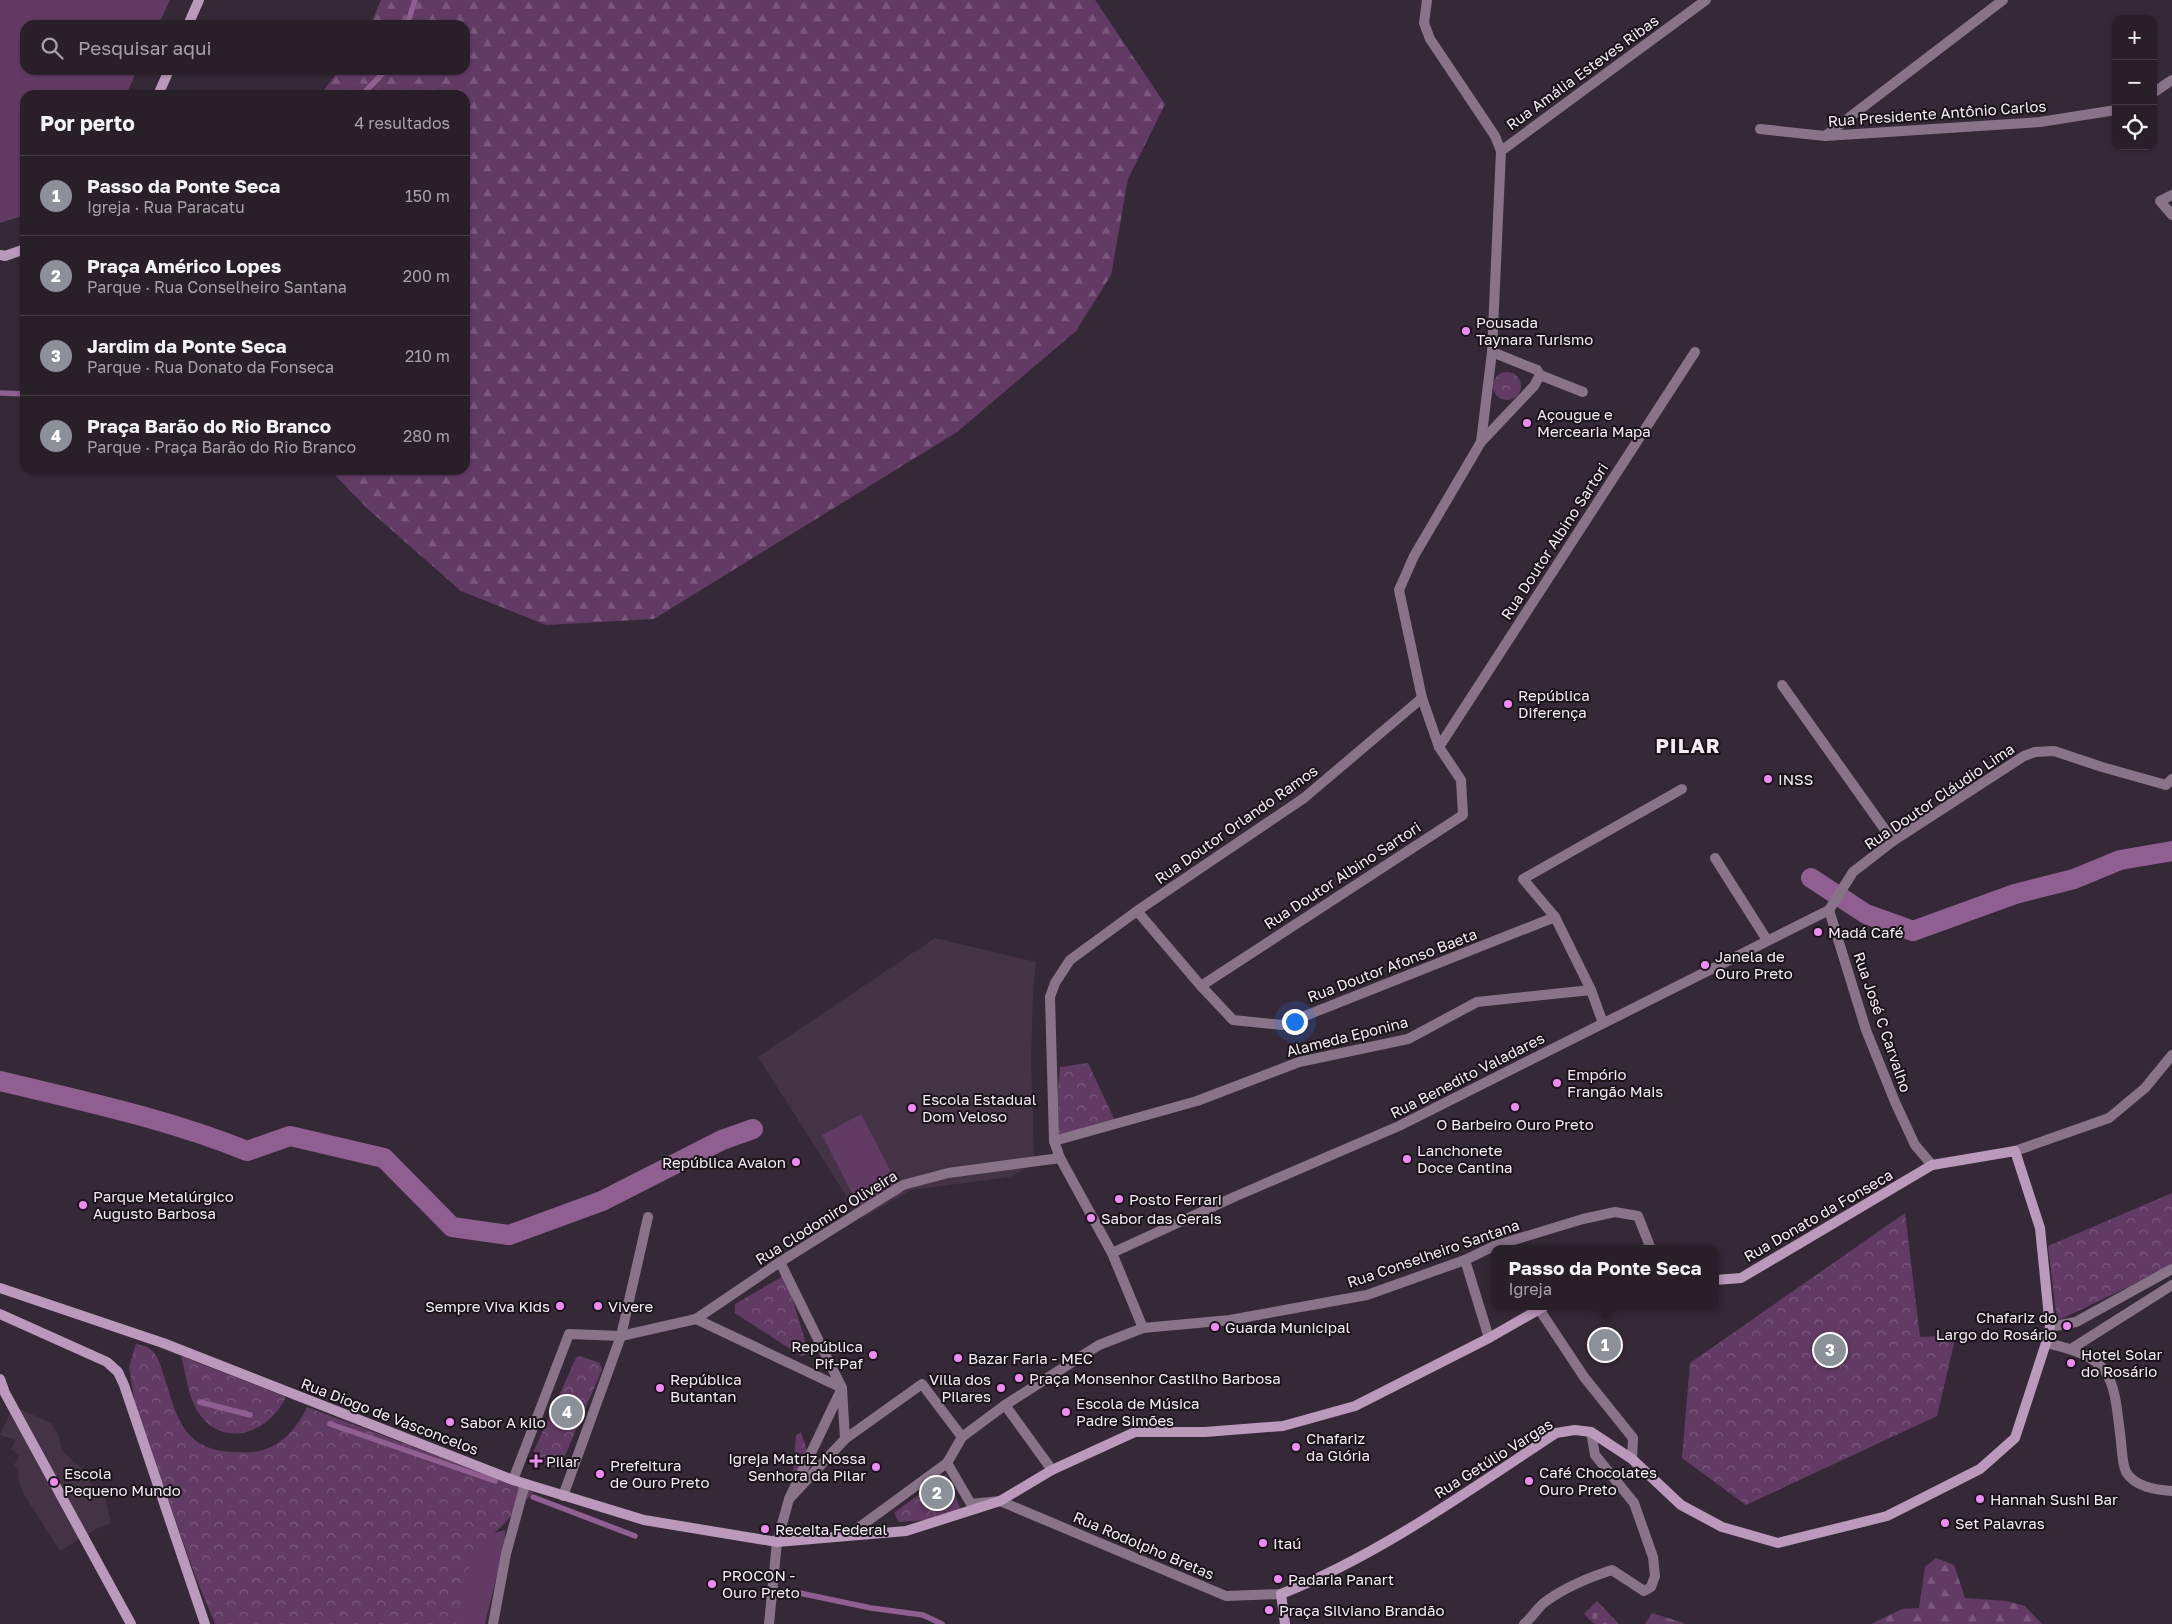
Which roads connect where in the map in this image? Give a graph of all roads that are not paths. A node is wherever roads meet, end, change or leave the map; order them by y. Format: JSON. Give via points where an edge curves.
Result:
{"nodes":[{"id":1,"x":199,"y":0,"type":"edge"},
{"id":2,"x":1427,"y":0,"type":"edge"},
{"id":3,"x":1706,"y":0,"type":"edge"},
{"id":4,"x":2002,"y":0,"type":"edge"},
{"id":5,"x":190,"y":20,"type":"edge"},
{"id":6,"x":166,"y":75,"type":"edge"},
{"id":7,"x":2172,"y":80,"type":"edge"},
{"id":8,"x":160,"y":90,"type":"edge"},
{"id":9,"x":2157,"y":90,"type":"edge"},
{"id":10,"x":2112,"y":111,"type":"edge"},
{"id":11,"x":1760,"y":129,"type":"dead end"},
{"id":12,"x":1825,"y":136,"type":"junction"},
{"id":13,"x":1501,"y":151,"type":"junction"},
{"id":14,"x":2172,"y":195,"type":"edge"},
{"id":15,"x":2172,"y":215,"type":"edge"},
{"id":16,"x":20,"y":251,"type":"edge"},
{"id":17,"x":0,"y":255,"type":"edge"},
{"id":18,"x":1492,"y":352,"type":"junction"},
{"id":19,"x":1695,"y":352,"type":"dead end"},
{"id":20,"x":1540,"y":375,"type":"junction"},
{"id":21,"x":1584,"y":392,"type":"dead end"},
{"id":22,"x":1481,"y":442,"type":"junction"},
{"id":23,"x":1782,"y":685,"type":"dead end"},
{"id":24,"x":1422,"y":698,"type":"junction"},
{"id":25,"x":1438,"y":747,"type":"junction"},
{"id":26,"x":2169,"y":782,"type":"edge"},
{"id":27,"x":1682,"y":789,"type":"dead end"},
{"id":28,"x":1893,"y":841,"type":"junction"},
{"id":29,"x":1715,"y":858,"type":"dead end"},
{"id":30,"x":1831,"y":908,"type":"junction"},
{"id":31,"x":1137,"y":911,"type":"junction"},
{"id":32,"x":1555,"y":917,"type":"junction"},
{"id":33,"x":1767,"y":940,"type":"junction"},
{"id":34,"x":1201,"y":986,"type":"junction"},
{"id":35,"x":1591,"y":990,"type":"junction"},
{"id":36,"x":1603,"y":1023,"type":"junction"},
{"id":37,"x":2172,"y":1055,"type":"edge"},
{"id":38,"x":1054,"y":1141,"type":"junction"},
{"id":39,"x":2015,"y":1151,"type":"junction"},
{"id":40,"x":1060,"y":1158,"type":"junction"},
{"id":41,"x":1932,"y":1166,"type":"junction"},
{"id":42,"x":648,"y":1217,"type":"dead end"},
{"id":43,"x":1497,"y":1245,"type":"edge"},
{"id":44,"x":1649,"y":1245,"type":"edge"},
{"id":45,"x":1491,"y":1247,"type":"edge"},
{"id":46,"x":1112,"y":1253,"type":"junction"},
{"id":47,"x":1464,"y":1260,"type":"junction"},
{"id":48,"x":780,"y":1262,"type":"junction"},
{"id":49,"x":2172,"y":1269,"type":"edge"},
{"id":50,"x":1719,"y":1280,"type":"edge"},
{"id":51,"x":2172,"y":1285,"type":"edge"},
{"id":52,"x":0,"y":1288,"type":"edge"},
{"id":53,"x":1538,"y":1310,"type":"edge"},
{"id":54,"x":1543,"y":1310,"type":"edge"},
{"id":55,"x":0,"y":1314,"type":"edge"},
{"id":56,"x":696,"y":1320,"type":"junction"},
{"id":57,"x":2050,"y":1327,"type":"junction"},
{"id":58,"x":1144,"y":1328,"type":"junction"},
{"id":59,"x":621,"y":1336,"type":"junction"},
{"id":60,"x":1489,"y":1338,"type":"junction"},
{"id":61,"x":2046,"y":1343,"type":"junction"},
{"id":62,"x":2071,"y":1349,"type":"junction"},
{"id":63,"x":0,"y":1379,"type":"edge"},
{"id":64,"x":842,"y":1388,"type":"junction"},
{"id":65,"x":1005,"y":1405,"type":"junction"},
{"id":66,"x":1591,"y":1432,"type":"junction"},
{"id":67,"x":962,"y":1437,"type":"junction"},
{"id":68,"x":845,"y":1440,"type":"junction"},
{"id":69,"x":1632,"y":1459,"type":"junction"},
{"id":70,"x":947,"y":1463,"type":"junction"},
{"id":71,"x":1052,"y":1470,"type":"junction"},
{"id":72,"x":514,"y":1480,"type":"junction"},
{"id":73,"x":525,"y":1484,"type":"junction"},
{"id":74,"x":2172,"y":1491,"type":"edge"},
{"id":75,"x":563,"y":1496,"type":"junction"},
{"id":76,"x":789,"y":1499,"type":"junction"},
{"id":77,"x":1000,"y":1501,"type":"junction"},
{"id":78,"x":835,"y":1536,"type":"junction"},
{"id":79,"x":777,"y":1542,"type":"junction"},
{"id":80,"x":1281,"y":1594,"type":"junction"},
{"id":81,"x":131,"y":1624,"type":"edge"},
{"id":82,"x":205,"y":1624,"type":"edge"},
{"id":83,"x":493,"y":1624,"type":"edge"},
{"id":84,"x":768,"y":1624,"type":"edge"},
{"id":85,"x":1285,"y":1624,"type":"edge"},
{"id":86,"x":1524,"y":1624,"type":"edge"}],
"edges":[{"from":1,"to":5,"type":"street"},
{"from":2,"to":13,"type":"street","via":[[1424,23],[1430,39],[1495,136]]},
{"from":3,"to":13,"type":"street","name":"Rua Amália Esteves Ribas"},
{"from":4,"to":12,"type":"street"},
{"from":6,"to":8,"type":"street"},
{"from":7,"to":9,"type":"street"},
{"from":10,"to":12,"type":"street","name":"Rua Presidente Antônio Carlos","via":[[2040,122]]},
{"from":11,"to":12,"type":"street","name":"Rua Presidente Antônio Carlos"},
{"from":13,"to":18,"type":"street"},
{"from":14,"to":15,"type":"street","via":[[2160,201]]},
{"from":16,"to":17,"type":"street"},
{"from":18,"to":20,"type":"street","via":[[1537,370]]},
{"from":18,"to":22,"type":"street"},
{"from":19,"to":25,"type":"street","name":"Rua Doutor Albino Sartori"},
{"from":20,"to":21,"type":"street"},
{"from":20,"to":22,"type":"street","via":[[1534,386]]},
{"from":22,"to":24,"type":"street","via":[[1414,556],[1399,590]]},
{"from":23,"to":28,"type":"street"},
{"from":24,"to":25,"type":"street","name":"Rua Doutor Albino Sartori"},
{"from":24,"to":31,"type":"street","name":"Rua Doutor Orlando Ramos","via":[[1304,798]]},
{"from":25,"to":34,"type":"street","name":"Rua Doutor Albino Sartori","via":[[1460,780],[1463,815]]},
{"from":26,"to":28,"type":"street","name":"Rua Doutor Cláudio Lima","via":[[2102,767],[2054,751],[2035,752]]},
{"from":27,"to":32,"type":"street","via":[[1523,879]]},
{"from":28,"to":30,"type":"street","name":"Rua Doutor Cláudio Lima","via":[[1854,872]]},
{"from":29,"to":33,"type":"street"},
{"from":30,"to":33,"type":"street","name":"Rua Benedito Valadares"},
{"from":30,"to":41,"type":"street","name":"Rua José C Carvalho","via":[[1866,1030],[1915,1145]]},
{"from":31,"to":34,"type":"street","name":"Rua Doutor Afonso Baeta"},
{"from":31,"to":38,"type":"street","name":"Rua Doutor Orlando Ramos","via":[[1070,960],[1055,983],[1050,997]]},
{"from":32,"to":34,"type":"street","name":"Rua Doutor Afonso Baeta","via":[[1282,1024],[1233,1020]]},
{"from":32,"to":35,"type":"street"},
{"from":33,"to":36,"type":"street","name":"Rua Benedito Valadares"},
{"from":35,"to":36,"type":"street"},
{"from":35,"to":38,"type":"street","name":"Alameda Eponina","via":[[1477,1002],[1408,1039],[1299,1062],[1197,1101]]},
{"from":36,"to":46,"type":"street","name":"Rua Benedito Valadares","via":[[1399,1126]]},
{"from":37,"to":39,"type":"street","via":[[2145,1088],[2109,1118]]},
{"from":38,"to":40,"type":"street","name":"Rua Doutor Orlando Ramos"},
{"from":39,"to":41,"type":"street"},
{"from":39,"to":57,"type":"street","via":[[2040,1228]]},
{"from":40,"to":46,"type":"street","name":"Rua Doutor Orlando Ramos"},
{"from":40,"to":48,"type":"street","name":"Rua Clodomiro Oliveira","via":[[948,1172],[903,1185]]},
{"from":41,"to":50,"type":"street","name":"Rua Donato da Fonseca","via":[[1741,1278]]},
{"from":42,"to":59,"type":"street"},
{"from":43,"to":44,"type":"street","name":"Rua Conselheiro Santana","via":[[1615,1212],[1638,1216]]},
{"from":45,"to":47,"type":"street","name":"Rua Conselheiro Santana"},
{"from":46,"to":58,"type":"street","name":"Rua Doutor Orlando Ramos"},
{"from":47,"to":58,"type":"street","name":"Rua Conselheiro Santana","via":[[1367,1295],[1230,1320]]},
{"from":47,"to":60,"type":"street"},
{"from":48,"to":56,"type":"street","name":"Rua Clodomiro Oliveira"},
{"from":48,"to":64,"type":"street"},
{"from":49,"to":57,"type":"street","via":[[2076,1322]]},
{"from":51,"to":62,"type":"street"},
{"from":52,"to":72,"type":"street","name":"Rua Diogo de Vasconcelos","via":[[163,1343]]},
{"from":53,"to":60,"type":"street","name":"Rua Diogo de Vasconcelos"},
{"from":54,"to":69,"type":"street","via":[[1584,1377],[1633,1438]]},
{"from":55,"to":82,"type":"street","via":[[99,1358],[118,1372]]},
{"from":56,"to":59,"type":"street","name":"Rua Clodomiro Oliveira"},
{"from":56,"to":64,"type":"street"},
{"from":57,"to":61,"type":"street"},
{"from":58,"to":65,"type":"street","name":"Rua Conselheiro Santana","via":[[1099,1345]]},
{"from":59,"to":72,"type":"street","name":"Rua Clodomiro Oliveira","via":[[569,1334]]},
{"from":59,"to":75,"type":"street"},
{"from":60,"to":71,"type":"street","name":"Rua Diogo de Vasconcelos","via":[[1355,1406],[1283,1426],[1205,1432],[1135,1432]]},
{"from":61,"to":62,"type":"street"},
{"from":61,"to":69,"type":"street","via":[[2015,1438],[1980,1469],[1887,1516],[1778,1543],[1722,1527],[1681,1505]]},
{"from":62,"to":74,"type":"street","via":[[2100,1364],[2112,1381],[2124,1468],[2128,1476],[2142,1485]]},
{"from":63,"to":81,"type":"street"},
{"from":64,"to":68,"type":"street"},
{"from":64,"to":76,"type":"street"},
{"from":65,"to":67,"type":"street","name":"Rua Conselheiro Santana"},
{"from":65,"to":71,"type":"street"},
{"from":66,"to":69,"type":"street"},
{"from":66,"to":80,"type":"street","name":"Rua Getúlio Vargas","via":[[1556,1433],[1451,1502],[1350,1562]]},
{"from":66,"to":86,"type":"street","via":[[1595,1455],[1634,1503],[1653,1557],[1655,1576],[1651,1587],[1644,1591],[1612,1570],[1544,1602]]},
{"from":67,"to":68,"type":"street","via":[[922,1384]]},
{"from":67,"to":70,"type":"street"},
{"from":68,"to":76,"type":"street"},
{"from":70,"to":77,"type":"street","via":[[971,1504]]},
{"from":70,"to":78,"type":"street","via":[[850,1534]]},
{"from":71,"to":77,"type":"street","name":"Rua Diogo de Vasconcelos"},
{"from":72,"to":73,"type":"street","name":"Rua Diogo de Vasconcelos"},
{"from":73,"to":75,"type":"street","name":"Rua Diogo de Vasconcelos"},
{"from":73,"to":83,"type":"street","via":[[506,1554]]},
{"from":75,"to":79,"type":"street","name":"Rua Diogo de Vasconcelos","via":[[644,1520]]},
{"from":76,"to":79,"type":"street"},
{"from":77,"to":78,"type":"street","name":"Rua Diogo de Vasconcelos","via":[[906,1531]]},
{"from":77,"to":80,"type":"street","name":"Rua Rodolpho Bretas","via":[[1226,1596]]},
{"from":78,"to":79,"type":"street","name":"Rua Diogo de Vasconcelos"},
{"from":79,"to":84,"type":"street"},
{"from":80,"to":85,"type":"street"}]}
